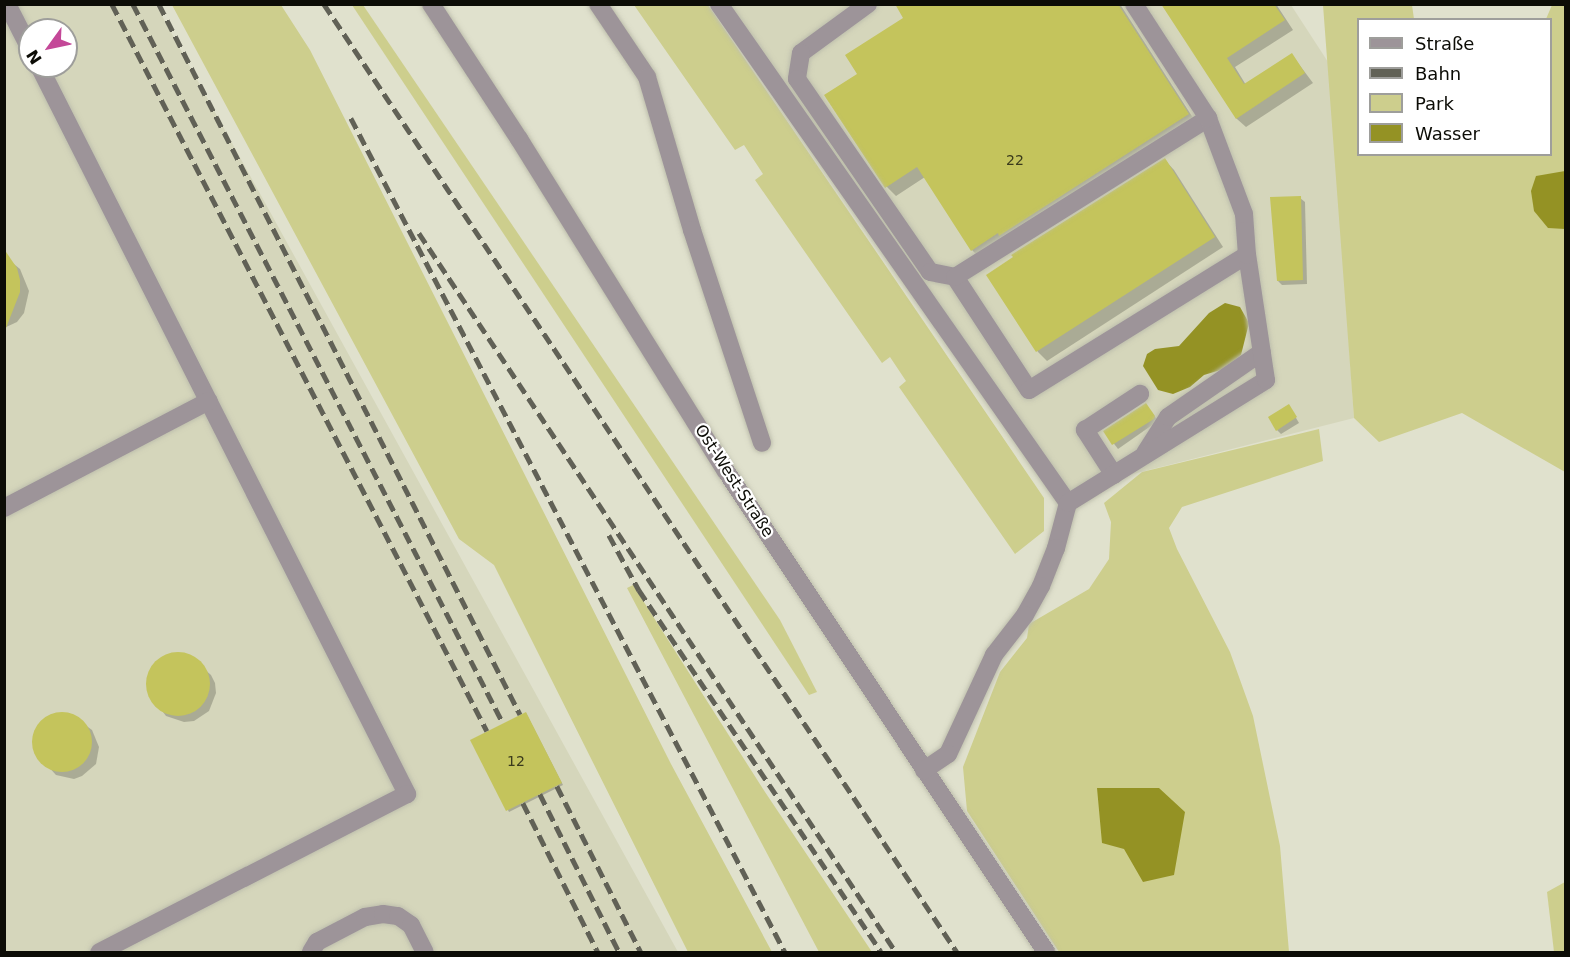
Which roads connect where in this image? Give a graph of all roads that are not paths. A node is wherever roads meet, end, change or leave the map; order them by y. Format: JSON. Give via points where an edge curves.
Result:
{"nodes":[{"id":1,"x":7,"y":4,"type":"edge"},
{"id":2,"x":431,"y":4,"type":"edge"},
{"id":3,"x":598,"y":4,"type":"edge"},
{"id":4,"x":719,"y":4,"type":"edge"},
{"id":5,"x":868,"y":4,"type":"edge"},
{"id":6,"x":1134,"y":4,"type":"edge"},
{"id":7,"x":18,"y":26,"type":"edge"},
{"id":8,"x":45,"y":78,"type":"edge"},
{"id":9,"x":1208,"y":118,"type":"junction"},
{"id":10,"x":1247,"y":255,"type":"junction"},
{"id":11,"x":955,"y":277,"type":"junction"},
{"id":12,"x":1262,"y":352,"type":"junction"},
{"id":13,"x":1140,"y":394,"type":"dead end"},
{"id":14,"x":209,"y":401,"type":"junction"},
{"id":15,"x":762,"y":443,"type":"dead end"},
{"id":16,"x":1142,"y":458,"type":"junction"},
{"id":17,"x":1114,"y":475,"type":"junction"},
{"id":18,"x":1068,"y":503,"type":"junction"},
{"id":19,"x":4,"y":507,"type":"edge"},
{"id":20,"x":924,"y":770,"type":"junction"},
{"id":21,"x":99,"y":952,"type":"edge"},
{"id":22,"x":311,"y":952,"type":"edge"},
{"id":23,"x":425,"y":952,"type":"edge"},
{"id":24,"x":1046,"y":952,"type":"edge"}],
"edges":[{"from":1,"to":7,"type":"street"},
{"from":2,"to":20,"type":"street","name":"Ost-West-Straße","via":[[720,461]]},
{"from":3,"to":15,"type":"street","via":[[647,77]]},
{"from":4,"to":18,"type":"street"},
{"from":5,"to":11,"type":"street","via":[[801,53],[797,79],[930,272]]},
{"from":6,"to":9,"type":"street"},
{"from":8,"to":14,"type":"street"},
{"from":9,"to":10,"type":"street","via":[[1244,214]]},
{"from":9,"to":11,"type":"street"},
{"from":10,"to":11,"type":"street","via":[[1029,390]]},
{"from":10,"to":12,"type":"street"},
{"from":12,"to":16,"type":"street","via":[[1168,417]]},
{"from":12,"to":16,"type":"street","via":[[1266,380]]},
{"from":13,"to":17,"type":"street","via":[[1085,430]]},
{"from":14,"to":19,"type":"street"},
{"from":14,"to":21,"type":"street","via":[[407,794]]},
{"from":16,"to":17,"type":"street"},
{"from":17,"to":18,"type":"street"},
{"from":18,"to":20,"type":"street","via":[[1041,586],[1025,615],[994,655],[948,754]]},
{"from":20,"to":24,"type":"street","name":"Ost-West-Straße"},
{"from":22,"to":23,"type":"street","via":[[318,942],[365,917],[383,914],[398,916],[411,925]]}]}
